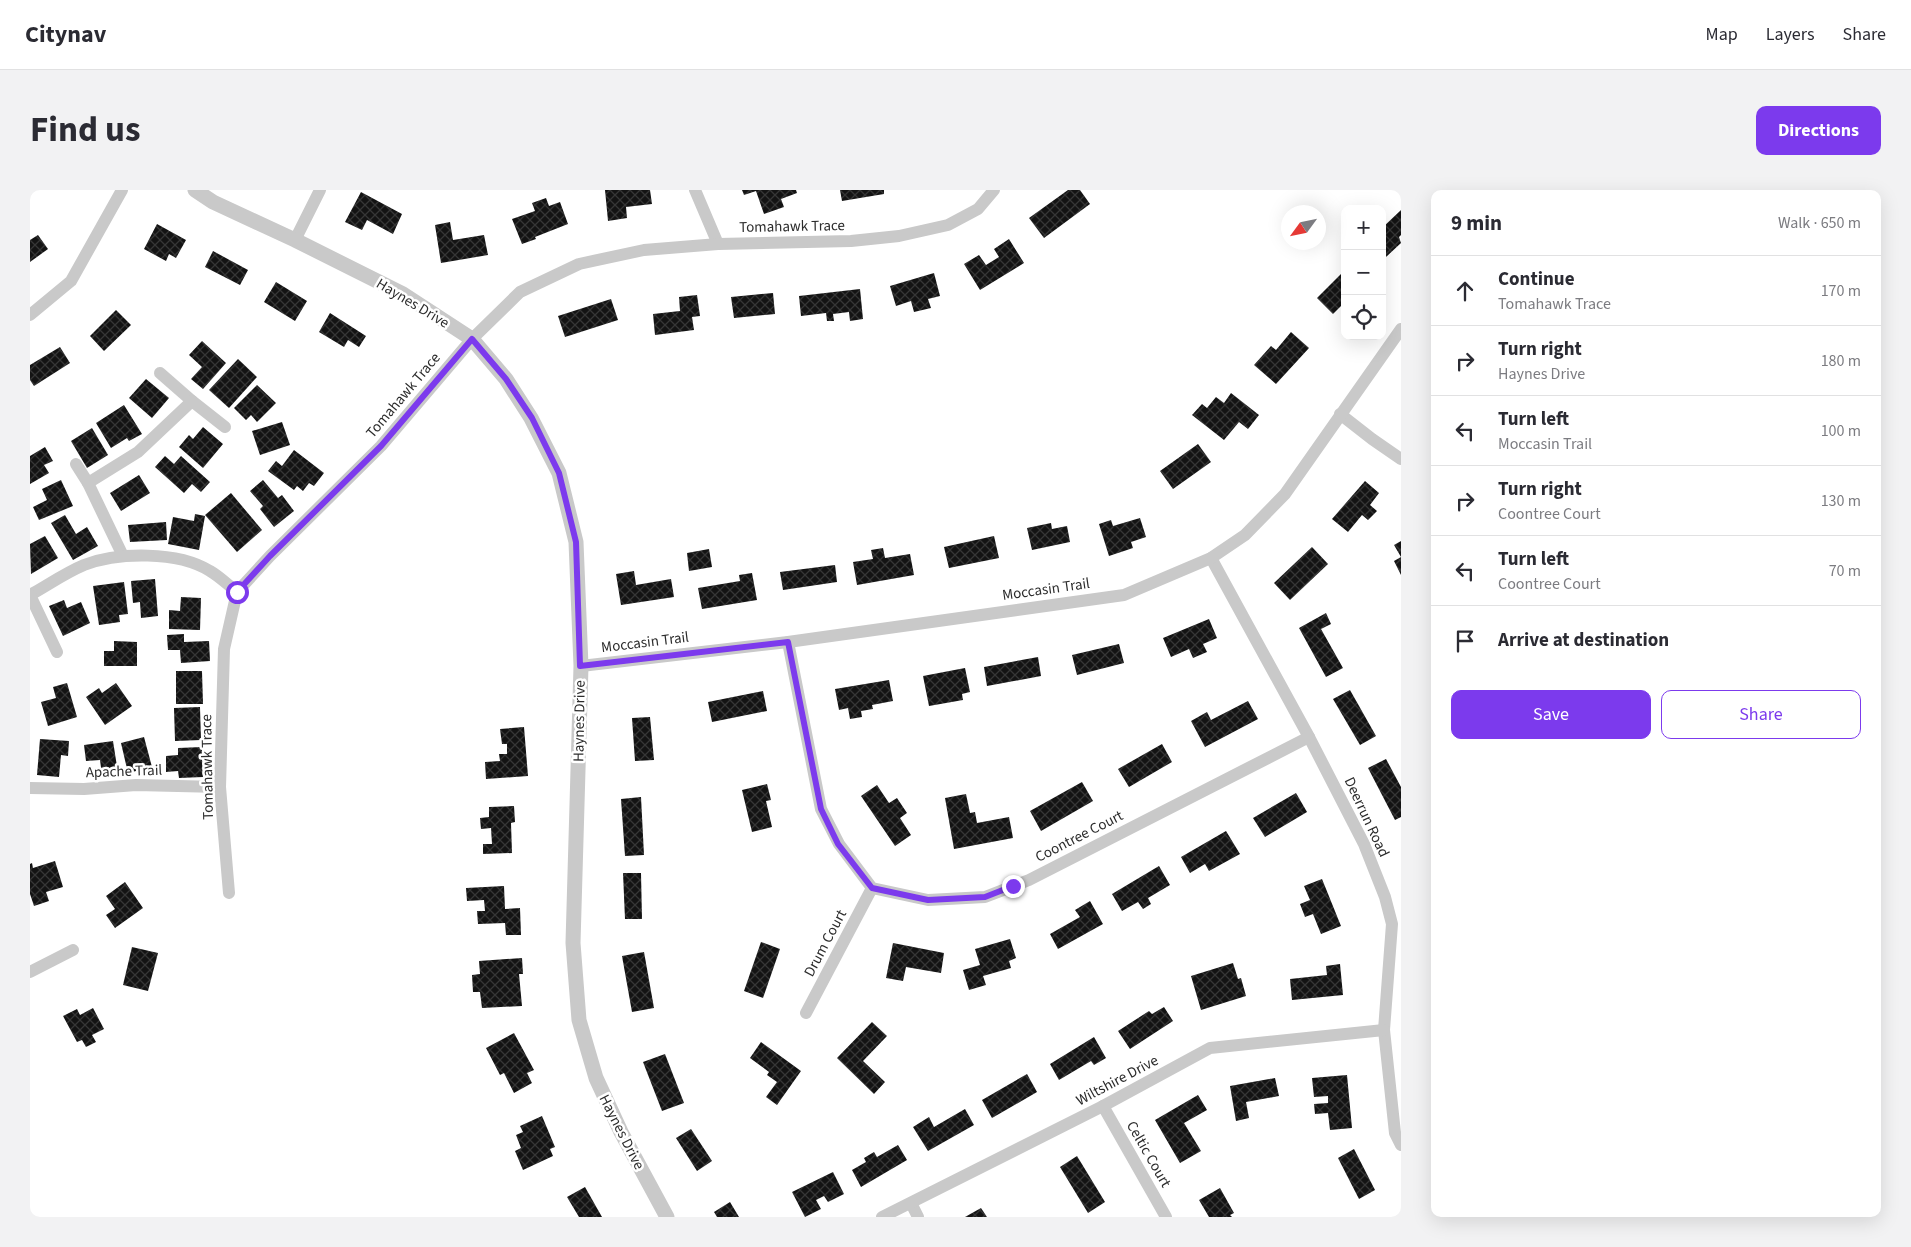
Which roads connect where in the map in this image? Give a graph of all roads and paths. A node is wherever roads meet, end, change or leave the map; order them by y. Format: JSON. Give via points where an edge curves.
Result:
{"nodes":[{"id":1,"x":122,"y":190,"type":"edge"},
{"id":2,"x":195,"y":190,"type":"edge"},
{"id":3,"x":320,"y":190,"type":"edge"},
{"id":4,"x":695,"y":190,"type":"edge"},
{"id":5,"x":994,"y":190,"type":"edge"},
{"id":6,"x":295,"y":240,"type":"junction"},
{"id":7,"x":718,"y":244,"type":"junction"},
{"id":8,"x":30,"y":315,"type":"edge"},
{"id":9,"x":1401,"y":329,"type":"edge"},
{"id":10,"x":472,"y":339,"type":"junction"},
{"id":11,"x":160,"y":373,"type":"dead end"},
{"id":12,"x":192,"y":401,"type":"junction"},
{"id":13,"x":1340,"y":414,"type":"junction"},
{"id":14,"x":225,"y":426,"type":"dead end"},
{"id":15,"x":1401,"y":459,"type":"edge"},
{"id":16,"x":76,"y":464,"type":"dead end"},
{"id":17,"x":88,"y":483,"type":"junction"},
{"id":18,"x":123,"y":556,"type":"junction"},
{"id":19,"x":1210,"y":558,"type":"junction"},
{"id":20,"x":237,"y":592,"type":"junction"},
{"id":21,"x":30,"y":595,"type":"edge"},
{"id":22,"x":788,"y":642,"type":"junction"},
{"id":23,"x":57,"y":652,"type":"dead end"},
{"id":24,"x":580,"y":666,"type":"junction"},
{"id":25,"x":1309,"y":737,"type":"junction"},
{"id":26,"x":220,"y":786,"type":"junction"},
{"id":27,"x":30,"y":788,"type":"edge"},
{"id":28,"x":872,"y":888,"type":"junction"},
{"id":29,"x":230,"y":893,"type":"dead end"},
{"id":30,"x":73,"y":950,"type":"dead end"},
{"id":31,"x":30,"y":972,"type":"edge"},
{"id":32,"x":806,"y":1013,"type":"dead end"},
{"id":33,"x":1384,"y":1030,"type":"junction"},
{"id":34,"x":1103,"y":1106,"type":"junction"},
{"id":35,"x":1401,"y":1145,"type":"edge"},
{"id":36,"x":911,"y":1203,"type":"junction"},
{"id":37,"x":667,"y":1217,"type":"edge"},
{"id":38,"x":882,"y":1217,"type":"edge"},
{"id":39,"x":918,"y":1217,"type":"edge"},
{"id":40,"x":1166,"y":1217,"type":"edge"}],
"edges":[{"from":1,"to":8,"type":"street","via":[[71,281]]},
{"from":2,"to":6,"type":"street","name":"Haynes Drive","via":[[213,202]]},
{"from":3,"to":6,"type":"street"},
{"from":4,"to":7,"type":"street"},
{"from":5,"to":7,"type":"street","name":"Tomahawk Trace","via":[[978,209],[948,225],[899,236],[851,241]]},
{"from":6,"to":10,"type":"street","name":"Haynes Drive","via":[[403,294]]},
{"from":7,"to":10,"type":"street","name":"Tomahawk Trace","via":[[644,250],[579,264],[520,292]]},
{"from":9,"to":13,"type":"street","name":"Moccasin Trail"},
{"from":10,"to":20,"type":"street","name":"Tomahawk Trace","via":[[381,446]]},
{"from":10,"to":24,"type":"street","name":"Haynes Drive","via":[[506,379],[532,418],[559,473],[576,542]]},
{"from":11,"to":12,"type":"street"},
{"from":12,"to":14,"type":"street"},
{"from":12,"to":17,"type":"street","via":[[138,452]]},
{"from":13,"to":15,"type":"street"},
{"from":13,"to":19,"type":"street","name":"Moccasin Trail","via":[[1285,494],[1246,535]]},
{"from":16,"to":17,"type":"street"},
{"from":17,"to":18,"type":"street"},
{"from":18,"to":20,"type":"street","via":[[176,557],[209,570]]},
{"from":18,"to":21,"type":"street","via":[[84,565]]},
{"from":19,"to":22,"type":"street","name":"Moccasin Trail","via":[[1124,595]]},
{"from":19,"to":25,"type":"street","name":"Deerrun Road"},
{"from":20,"to":26,"type":"street","name":"Tomahawk Trace","via":[[224,649]]},
{"from":21,"to":23,"type":"street"},
{"from":22,"to":24,"type":"street","name":"Moccasin Trail"},
{"from":22,"to":28,"type":"street","via":[[821,809],[838,844]]},
{"from":24,"to":37,"type":"street","name":"Haynes Drive","via":[[573,943],[579,1020],[596,1078]]},
{"from":25,"to":28,"type":"street","name":"Coontree Court","via":[[1029,880],[985,897],[928,900]]},
{"from":25,"to":33,"type":"street","name":"Deerrun Road","via":[[1364,844],[1392,924]]},
{"from":26,"to":27,"type":"street","name":"Apache Trail"},
{"from":26,"to":29,"type":"street","name":"Tomahawk Trace"},
{"from":28,"to":32,"type":"street","name":"Drum Court"},
{"from":30,"to":31,"type":"street"},
{"from":33,"to":34,"type":"street","name":"Wiltshire Drive","via":[[1210,1048]]},
{"from":33,"to":35,"type":"street","name":"Deerrun Road","via":[[1395,1133]]},
{"from":34,"to":36,"type":"street","name":"Wiltshire Drive"},
{"from":34,"to":40,"type":"street","name":"Celtic Court"},
{"from":36,"to":38,"type":"street","name":"Wiltshire Drive"},
{"from":36,"to":39,"type":"street"}]}
